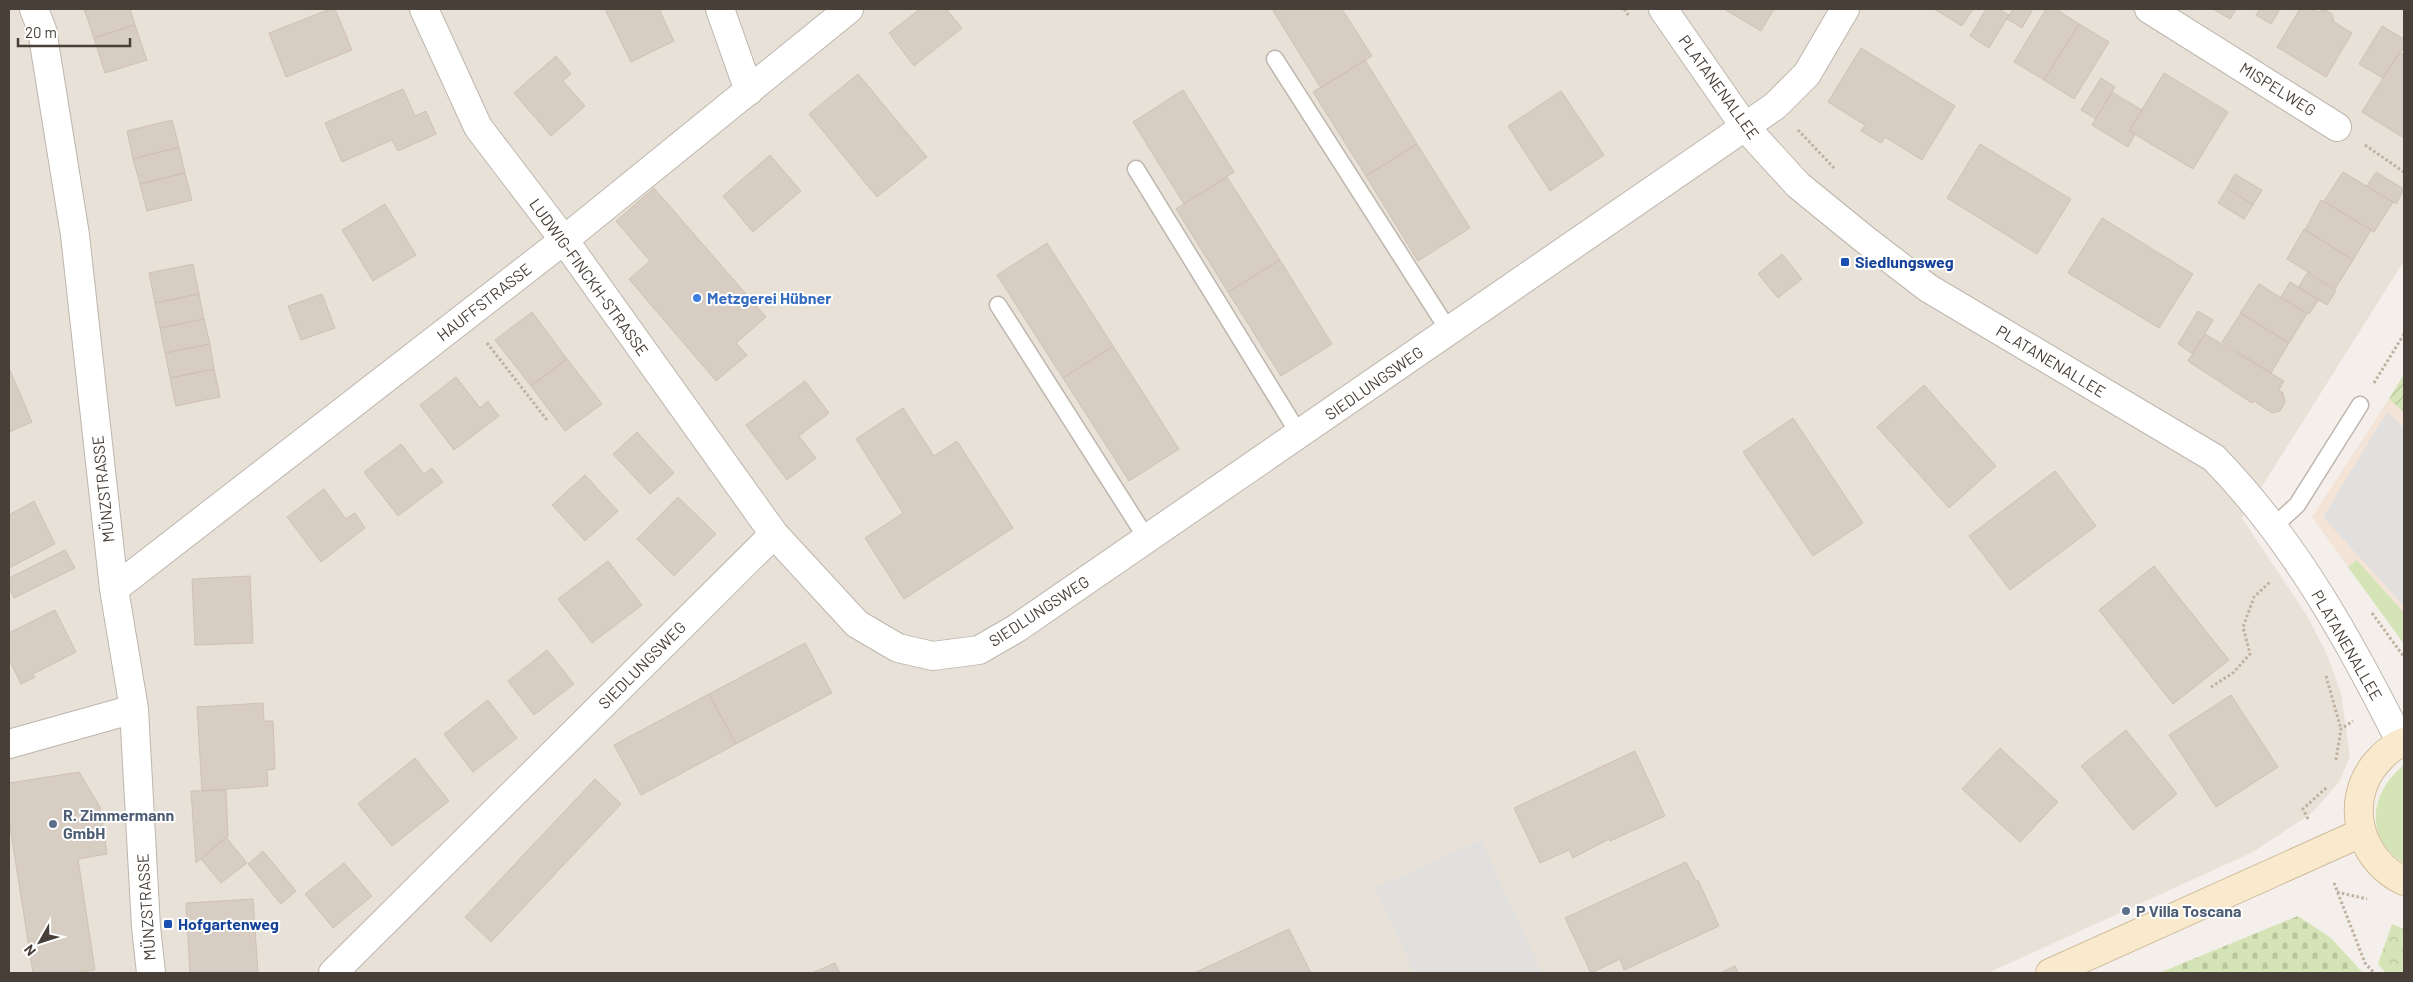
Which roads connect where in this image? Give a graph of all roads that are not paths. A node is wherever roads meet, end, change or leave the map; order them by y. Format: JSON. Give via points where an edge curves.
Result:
{"nodes":[{"id":1,"x":34,"y":9,"type":"edge"},
{"id":2,"x":424,"y":9,"type":"edge"},
{"id":3,"x":720,"y":9,"type":"edge"},
{"id":4,"x":849,"y":9,"type":"edge"},
{"id":5,"x":1663,"y":9,"type":"edge"},
{"id":6,"x":1844,"y":9,"type":"edge"},
{"id":7,"x":2150,"y":9,"type":"edge"},
{"id":8,"x":1276,"y":59,"type":"dead end"},
{"id":9,"x":749,"y":91,"type":"junction"},
{"id":10,"x":1745,"y":127,"type":"junction"},
{"id":11,"x":2337,"y":127,"type":"road end"},
{"id":12,"x":1136,"y":169,"type":"dead end"},
{"id":13,"x":564,"y":240,"type":"junction"},
{"id":14,"x":998,"y":305,"type":"dead end"},
{"id":15,"x":1449,"y":331,"type":"junction"},
{"id":16,"x":2360,"y":405,"type":"road end"},
{"id":17,"x":1299,"y":434,"type":"junction"},
{"id":18,"x":2273,"y":527,"type":"junction"},
{"id":19,"x":774,"y":534,"type":"junction"},
{"id":20,"x":1147,"y":539,"type":"junction"},
{"id":21,"x":114,"y":589,"type":"junction"},
{"id":22,"x":134,"y":708,"type":"junction"},
{"id":23,"x":2403,"y":742,"type":"edge"},
{"id":24,"x":9,"y":744,"type":"edge"},
{"id":25,"x":2361,"y":833,"type":"junction"},
{"id":26,"x":2404,"y":881,"type":"edge"},
{"id":27,"x":151,"y":973,"type":"edge"},
{"id":28,"x":333,"y":973,"type":"edge"},
{"id":29,"x":2050,"y":973,"type":"edge"}],
"edges":[{"from":1,"to":21,"type":"street","name":"MÜNZSTRASSE","via":[[42,30],[75,235]]},
{"from":2,"to":13,"type":"street","name":"LUDWIG-FINCKH-STRASSE","via":[[478,127]]},
{"from":3,"to":9,"type":"street"},
{"from":4,"to":9,"type":"street","name":"HAUFFSTRASSE"},
{"from":5,"to":10,"type":"street","name":"PLATANENALLEE"},
{"from":6,"to":10,"type":"street","name":"SIEDLUNGSWEG","via":[[1807,74],[1775,106]]},
{"from":7,"to":11,"type":"street","name":"MISPELWEG"},
{"from":8,"to":15,"type":"lane"},
{"from":9,"to":13,"type":"street","name":"HAUFFSTRASSE"},
{"from":10,"to":15,"type":"street","name":"SIEDLUNGSWEG"},
{"from":10,"to":18,"type":"street","name":"PLATANENALLEE","via":[[1798,185],[1928,288],[2214,458],[2244,489]]},
{"from":12,"to":17,"type":"lane"},
{"from":13,"to":19,"type":"street","name":"LUDWIG-FINCKH-STRASSE"},
{"from":13,"to":21,"type":"street","name":"HAUFFSTRASSE"},
{"from":14,"to":20,"type":"lane"},
{"from":15,"to":17,"type":"street","name":"SIEDLUNGSWEG"},
{"from":16,"to":18,"type":"lane","via":[[2298,505]]},
{"from":17,"to":20,"type":"street","name":"SIEDLUNGSWEG"},
{"from":18,"to":23,"type":"street","name":"PLATANENALLEE","via":[[2317,591]]},
{"from":19,"to":20,"type":"street","name":"SIEDLUNGSWEG","via":[[857,624],[898,648],[934,656],[979,650],[1017,628]]},
{"from":19,"to":28,"type":"street","name":"SIEDLUNGSWEG"},
{"from":21,"to":22,"type":"street","name":"MÜNZSTRASSE"},
{"from":22,"to":24,"type":"street"},
{"from":22,"to":27,"type":"street","name":"MÜNZSTRASSE"},
{"from":23,"to":25,"type":"main road","via":[[2383,755],[2369,771],[2360,791]]},
{"from":25,"to":26,"type":"main road","via":[[2373,857],[2392,875]]},
{"from":25,"to":29,"type":"main road"}]}
